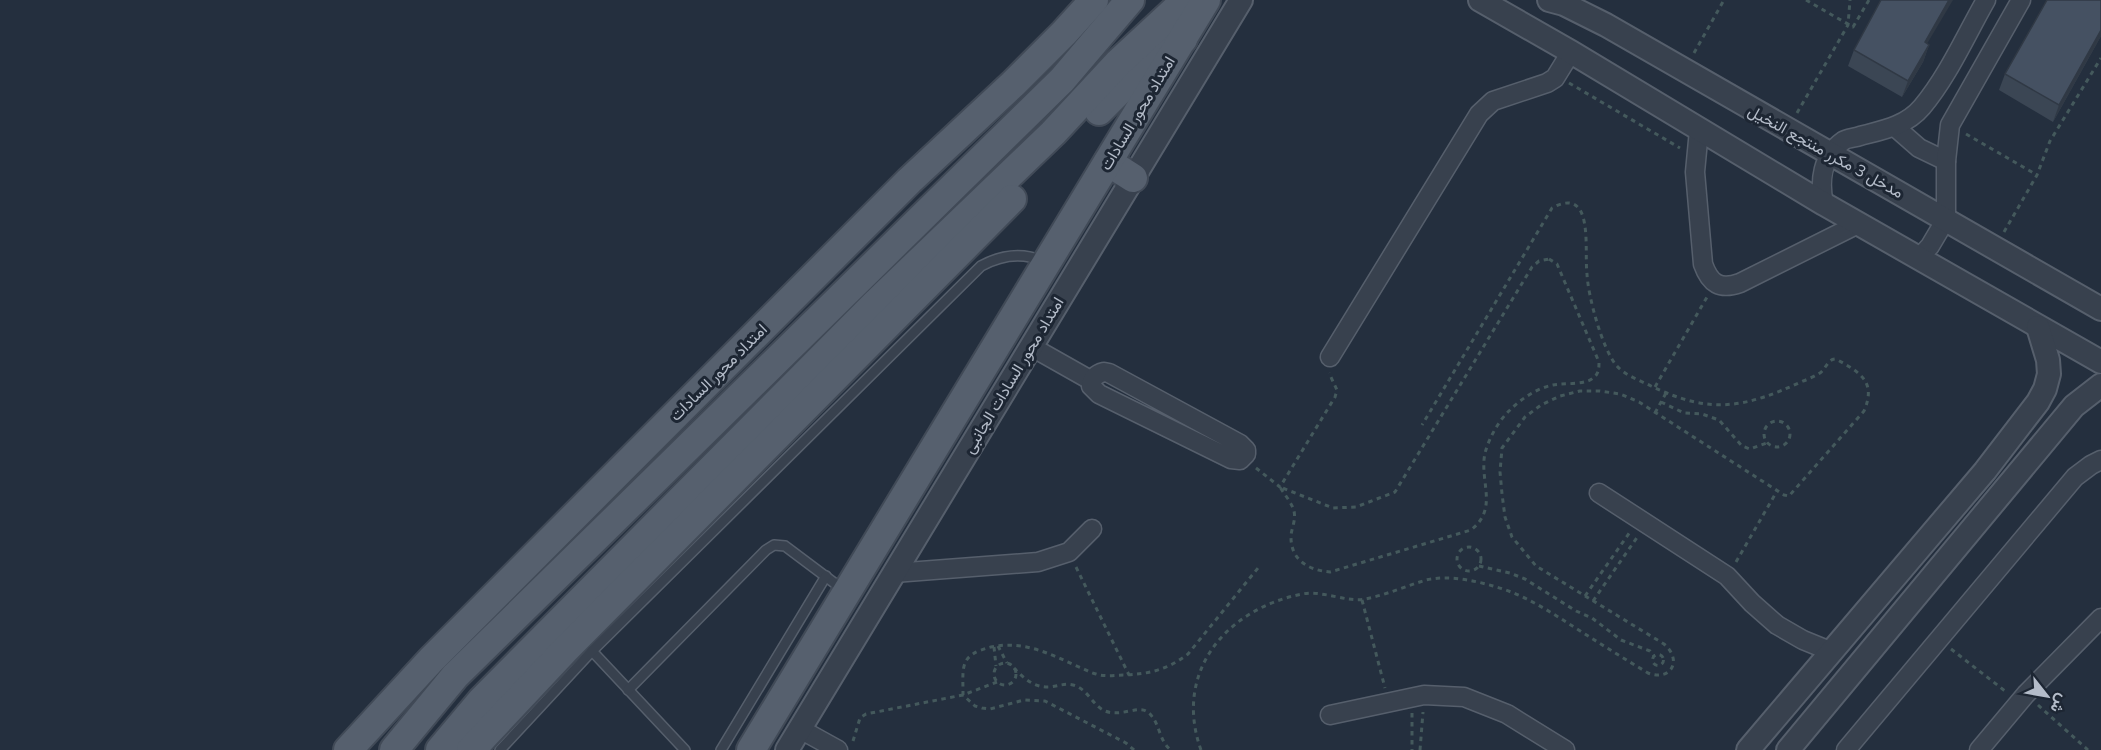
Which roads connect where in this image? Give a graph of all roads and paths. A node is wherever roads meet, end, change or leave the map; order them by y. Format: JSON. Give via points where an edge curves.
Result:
{"nodes":[{"id":1,"x":1085,"y":0,"type":"edge"},
{"id":2,"x":1094,"y":0,"type":"edge"},
{"id":3,"x":1130,"y":0,"type":"edge"},
{"id":4,"x":1186,"y":0,"type":"edge"},
{"id":5,"x":1206,"y":0,"type":"edge"},
{"id":6,"x":1241,"y":0,"type":"edge"},
{"id":7,"x":1480,"y":0,"type":"edge"},
{"id":8,"x":1549,"y":0,"type":"edge"},
{"id":9,"x":1724,"y":0,"type":"edge"},
{"id":10,"x":1806,"y":0,"type":"edge"},
{"id":11,"x":1850,"y":0,"type":"edge"},
{"id":12,"x":1869,"y":0,"type":"edge"},
{"id":13,"x":1986,"y":0,"type":"edge"},
{"id":14,"x":2021,"y":0,"type":"edge"},
{"id":15,"x":1848,"y":25,"type":"junction"},
{"id":16,"x":1065,"y":33,"type":"junction"},
{"id":17,"x":1183,"y":39,"type":"junction"},
{"id":18,"x":1571,"y":52,"type":"junction"},
{"id":19,"x":2101,"y":58,"type":"edge"},
{"id":20,"x":1685,"y":71,"type":"junction"},
{"id":21,"x":1547,"y":82,"type":"junction"},
{"id":22,"x":1950,"y":125,"type":"junction"},
{"id":23,"x":1895,"y":127,"type":"junction"},
{"id":24,"x":1699,"y":130,"type":"junction"},
{"id":25,"x":1787,"y":130,"type":"junction"},
{"id":26,"x":1831,"y":153,"type":"junction"},
{"id":27,"x":1696,"y":157,"type":"junction"},
{"id":28,"x":1946,"y":161,"type":"junction"},
{"id":29,"x":1108,"y":162,"type":"junction"},
{"id":30,"x":2037,"y":175,"type":"junction"},
{"id":31,"x":1133,"y":178,"type":"junction"},
{"id":32,"x":1824,"y":204,"type":"junction"},
{"id":33,"x":1946,"y":219,"type":"junction"},
{"id":34,"x":1860,"y":223,"type":"junction"},
{"id":35,"x":1995,"y":248,"type":"junction"},
{"id":36,"x":1919,"y":258,"type":"junction"},
{"id":37,"x":1047,"y":263,"type":"junction"},
{"id":38,"x":1715,"y":283,"type":"junction"},
{"id":39,"x":2091,"y":292,"type":"edge"},
{"id":40,"x":2101,"y":309,"type":"edge"},
{"id":41,"x":2038,"y":327,"type":"junction"},
{"id":42,"x":1030,"y":346,"type":"junction"},
{"id":43,"x":1330,"y":357,"type":"joint"},
{"id":44,"x":2101,"y":362,"type":"edge"},
{"id":45,"x":2101,"y":385,"type":"edge"},
{"id":46,"x":1655,"y":387,"type":"junction"},
{"id":47,"x":1666,"y":393,"type":"junction"},
{"id":48,"x":1661,"y":402,"type":"junction"},
{"id":49,"x":1655,"y":413,"type":"junction"},
{"id":50,"x":1422,"y":425,"type":"dead end"},
{"id":51,"x":1767,"y":443,"type":"junction"},
{"id":52,"x":1244,"y":458,"type":"joint"},
{"id":53,"x":2101,"y":460,"type":"edge"},
{"id":54,"x":1985,"y":471,"type":"junction"},
{"id":55,"x":1280,"y":487,"type":"junction"},
{"id":56,"x":2004,"y":488,"type":"junction"},
{"id":57,"x":1778,"y":491,"type":"junction"},
{"id":58,"x":1599,"y":493,"type":"dead end"},
{"id":59,"x":1643,"y":521,"type":"junction"},
{"id":60,"x":1092,"y":530,"type":"dead end"},
{"id":61,"x":1069,"y":552,"type":"junction"},
{"id":62,"x":1479,"y":566,"type":"junction"},
{"id":63,"x":1258,"y":568,"type":"dead end"},
{"id":64,"x":894,"y":573,"type":"junction"},
{"id":65,"x":1728,"y":576,"type":"junction"},
{"id":66,"x":837,"y":584,"type":"junction"},
{"id":67,"x":1585,"y":596,"type":"junction"},
{"id":68,"x":1362,"y":600,"type":"junction"},
{"id":69,"x":1593,"y":602,"type":"junction"},
{"id":70,"x":2101,"y":618,"type":"edge"},
{"id":71,"x":1938,"y":639,"type":"junction"},
{"id":72,"x":996,"y":646,"type":"junction"},
{"id":73,"x":592,"y":651,"type":"junction"},
{"id":74,"x":1830,"y":651,"type":"junction"},
{"id":75,"x":1654,"y":656,"type":"junction"},
{"id":76,"x":1007,"y":663,"type":"junction"},
{"id":77,"x":1663,"y":664,"type":"junction"},
{"id":78,"x":996,"y":666,"type":"junction"},
{"id":79,"x":1014,"y":668,"type":"junction"},
{"id":80,"x":1671,"y":670,"type":"junction"},
{"id":81,"x":1129,"y":675,"type":"junction"},
{"id":82,"x":997,"y":682,"type":"junction"},
{"id":83,"x":628,"y":690,"type":"junction"},
{"id":84,"x":963,"y":695,"type":"junction"},
{"id":85,"x":1418,"y":697,"type":"junction"},
{"id":86,"x":2023,"y":698,"type":"junction"},
{"id":87,"x":1389,"y":704,"type":"junction"},
{"id":88,"x":1330,"y":716,"type":"dead end"},
{"id":89,"x":1771,"y":722,"type":"junction"},
{"id":90,"x":800,"y":729,"type":"junction"},
{"id":91,"x":1791,"y":746,"type":"edge"},
{"id":92,"x":348,"y":750,"type":"edge"},
{"id":93,"x":394,"y":750,"type":"edge"},
{"id":94,"x":440,"y":750,"type":"edge"},
{"id":95,"x":471,"y":750,"type":"edge"},
{"id":96,"x":500,"y":750,"type":"edge"},
{"id":97,"x":685,"y":750,"type":"edge"},
{"id":98,"x":721,"y":750,"type":"edge"},
{"id":99,"x":751,"y":750,"type":"edge"},
{"id":100,"x":787,"y":750,"type":"edge"},
{"id":101,"x":838,"y":750,"type":"edge"},
{"id":102,"x":851,"y":750,"type":"edge"},
{"id":103,"x":1134,"y":750,"type":"edge"},
{"id":104,"x":1171,"y":750,"type":"edge"},
{"id":105,"x":1201,"y":750,"type":"edge"},
{"id":106,"x":1413,"y":750,"type":"edge"},
{"id":107,"x":1420,"y":750,"type":"edge"},
{"id":108,"x":1566,"y":750,"type":"edge"},
{"id":109,"x":1748,"y":750,"type":"edge"},
{"id":110,"x":1846,"y":750,"type":"edge"},
{"id":111,"x":1979,"y":750,"type":"edge"},
{"id":112,"x":2088,"y":750,"type":"edge"}],
"edges":[{"from":1,"to":16,"type":"street"},
{"from":2,"to":16,"type":"main road","name":"امتداد محور السادات"},
{"from":3,"to":93,"type":"main road","via":[[1062,80],[455,676]]},
{"from":4,"to":94,"type":"main road","via":[[874,305],[482,699]]},
{"from":5,"to":17,"type":"main road","name":"امتداد محور السادات"},
{"from":6,"to":31,"type":"street","name":"امتداد محور السادات الجانبى"},
{"from":7,"to":18,"type":"street"},
{"from":8,"to":20,"type":"street","name":"مدخل 3 مكرر منتجع النخيل","via":[[1606,25]]},
{"from":9,"to":20,"type":"path"},
{"from":10,"to":15,"type":"path"},
{"from":11,"to":15,"type":"path"},
{"from":12,"to":15,"type":"path","via":[[1853,27]]},
{"from":13,"to":23,"type":"street","via":[[1922,108]]},
{"from":14,"to":22,"type":"street"},
{"from":15,"to":25,"type":"path"},
{"from":16,"to":92,"type":"main road","name":"امتداد محور السادات","via":[[884,206],[431,660]]},
{"from":17,"to":29,"type":"main road","name":"امتداد محور السادات"},
{"from":17,"to":95,"type":"main road","via":[[1122,88],[573,641]]},
{"from":18,"to":21,"type":"street"},
{"from":18,"to":24,"type":"street"},
{"from":19,"to":30,"type":"path","via":[[2050,141]]},
{"from":20,"to":25,"type":"street","name":"مدخل 3 مكرر منتجع النخيل"},
{"from":21,"to":27,"type":"path","via":[[1569,83]]},
{"from":21,"to":43,"type":"street","via":[[1493,101],[1479,114]]},
{"from":22,"to":28,"type":"street"},
{"from":22,"to":30,"type":"path"},
{"from":23,"to":26,"type":"street","via":[[1844,141]]},
{"from":23,"to":28,"type":"street","via":[[1919,148]]},
{"from":24,"to":27,"type":"street"},
{"from":24,"to":32,"type":"street"},
{"from":25,"to":26,"type":"street","name":"مدخل 3 مكرر منتجع النخيل"},
{"from":26,"to":32,"type":"street","via":[[1821,178]]},
{"from":26,"to":33,"type":"street","name":"مدخل 3 مكرر منتجع النخيل"},
{"from":27,"to":38,"type":"street","via":[[1703,264]]},
{"from":28,"to":33,"type":"street"},
{"from":29,"to":31,"type":"main road"},
{"from":29,"to":37,"type":"main road","name":"امتداد محور السادات"},
{"from":30,"to":35,"type":"path"},
{"from":31,"to":42,"type":"street","name":"امتداد محور السادات الجانبى"},
{"from":32,"to":34,"type":"street"},
{"from":33,"to":35,"type":"street","name":"مدخل 3 مكرر منتجع النخيل"},
{"from":33,"to":36,"type":"street"},
{"from":34,"to":36,"type":"street"},
{"from":34,"to":38,"type":"street","via":[[1740,283]]},
{"from":35,"to":39,"type":"street","name":"مدخل 3 مكرر منتجع النخيل"},
{"from":36,"to":41,"type":"street"},
{"from":37,"to":66,"type":"main road","name":"امتداد محور السادات"},
{"from":37,"to":73,"type":"lane","via":[[1015,255],[981,266]]},
{"from":38,"to":46,"type":"path"},
{"from":39,"to":40,"type":"street","name":"مدخل 3 مكرر منتجع النخيل"},
{"from":41,"to":44,"type":"street"},
{"from":41,"to":54,"type":"street","via":[[2048,360],[2045,389]]},
{"from":42,"to":52,"type":"street","via":[[1092,381],[1099,373],[1109,373],[1240,444],[1246,450]]},
{"from":42,"to":64,"type":"street","name":"امتداد محور السادات الجانبى"},
{"from":43,"to":55,"type":"path","via":[[1327,366],[1335,383],[1335,397]]},
{"from":45,"to":56,"type":"street","via":[[2074,406]]},
{"from":46,"to":47,"type":"path"},
{"from":46,"to":50,"type":"path","via":[[1615,364],[1595,315],[1580,210],[1572,203],[1561,202],[1552,208]]},
{"from":47,"to":48,"type":"path"},
{"from":47,"to":57,"type":"path","via":[[1715,406],[1741,404],[1804,381],[1821,372],[1832,359],[1857,372],[1869,390],[1864,411],[1789,496]]},
{"from":48,"to":49,"type":"path"},
{"from":48,"to":51,"type":"path","via":[[1684,413],[1719,420],[1742,446],[1750,449]]},
{"from":49,"to":57,"type":"path"},
{"from":49,"to":67,"type":"path","via":[[1620,394],[1580,391],[1541,405],[1525,417],[1502,448],[1502,494],[1512,537],[1536,566]]},
{"from":51,"to":51,"type":"path","via":[[1775,447],[1785,445],[1791,432],[1786,424],[1777,420],[1768,424],[1764,433]]},
{"from":52,"to":55,"type":"path"},
{"from":53,"to":71,"type":"street","via":[[2075,477]]},
{"from":54,"to":56,"type":"street"},
{"from":54,"to":74,"type":"street"},
{"from":55,"to":55,"type":"path","via":[[1294,512],[1293,550],[1301,563],[1315,571],[1330,572],[1472,530],[1480,524],[1488,502],[1485,454],[1494,430],[1528,395],[1551,386],[1585,382],[1599,371],[1599,362],[1557,264],[1539,261],[1532,267],[1395,492],[1356,507],[1333,508]]},
{"from":56,"to":91,"type":"street"},
{"from":57,"to":65,"type":"path"},
{"from":58,"to":59,"type":"street"},
{"from":59,"to":65,"type":"street"},
{"from":59,"to":67,"type":"path"},
{"from":59,"to":69,"type":"path"},
{"from":60,"to":61,"type":"street"},
{"from":61,"to":64,"type":"street","via":[[1026,564]]},
{"from":61,"to":81,"type":"path"},
{"from":62,"to":62,"type":"path","via":[[1477,551],[1467,548],[1458,553],[1457,564],[1465,571]]},
{"from":62,"to":75,"type":"path","via":[[1525,579],[1592,618],[1621,640]]},
{"from":63,"to":81,"type":"path","via":[[1188,654],[1161,671]]},
{"from":64,"to":90,"type":"street","name":"امتداد محور السادات الجانبى"},
{"from":65,"to":74,"type":"street","via":[[1776,625]]},
{"from":66,"to":83,"type":"lane","via":[[785,546],[770,547]]},
{"from":66,"to":98,"type":"lane"},
{"from":66,"to":99,"type":"main road","name":"امتداد محور السادات"},
{"from":67,"to":69,"type":"path"},
{"from":68,"to":80,"type":"path","via":[[1443,578],[1493,586],[1539,605],[1648,673],[1664,675]]},
{"from":68,"to":87,"type":"path"},
{"from":68,"to":105,"type":"path","via":[[1304,593],[1245,616],[1224,632],[1210,651],[1195,694],[1194,716]]},
{"from":69,"to":80,"type":"path","via":[[1672,650]]},
{"from":70,"to":86,"type":"street"},
{"from":71,"to":86,"type":"path"},
{"from":71,"to":110,"type":"street"},
{"from":72,"to":76,"type":"path"},
{"from":72,"to":78,"type":"path"},
{"from":72,"to":81,"type":"path","via":[[1021,644],[1096,674]]},
{"from":72,"to":84,"type":"path","via":[[973,652],[966,661]]},
{"from":73,"to":83,"type":"lane"},
{"from":73,"to":96,"type":"lane"},
{"from":74,"to":89,"type":"street"},
{"from":75,"to":77,"type":"path","via":[[1663,658]]},
{"from":75,"to":77,"type":"path","via":[[1654,664]]},
{"from":76,"to":78,"type":"path"},
{"from":76,"to":79,"type":"path"},
{"from":77,"to":80,"type":"path"},
{"from":78,"to":82,"type":"path"},
{"from":79,"to":82,"type":"path","via":[[1013,682],[1005,686]]},
{"from":79,"to":104,"type":"path","via":[[1036,685],[1072,684],[1081,688],[1104,710],[1116,714],[1139,709],[1147,712],[1164,746]]},
{"from":82,"to":84,"type":"path"},
{"from":83,"to":97,"type":"lane"},
{"from":84,"to":102,"type":"path","via":[[866,714],[860,718]]},
{"from":84,"to":103,"type":"path","via":[[975,706],[990,709],[1024,700],[1045,701]]},
{"from":85,"to":87,"type":"street"},
{"from":85,"to":106,"type":"path"},
{"from":85,"to":107,"type":"path"},
{"from":85,"to":108,"type":"street","via":[[1464,697],[1482,702]]},
{"from":86,"to":111,"type":"street"},
{"from":86,"to":112,"type":"path"},
{"from":87,"to":88,"type":"street"},
{"from":89,"to":91,"type":"street"},
{"from":89,"to":109,"type":"street"},
{"from":90,"to":100,"type":"street","name":"امتداد محور السادات الجانبى"},
{"from":90,"to":101,"type":"street"}]}
